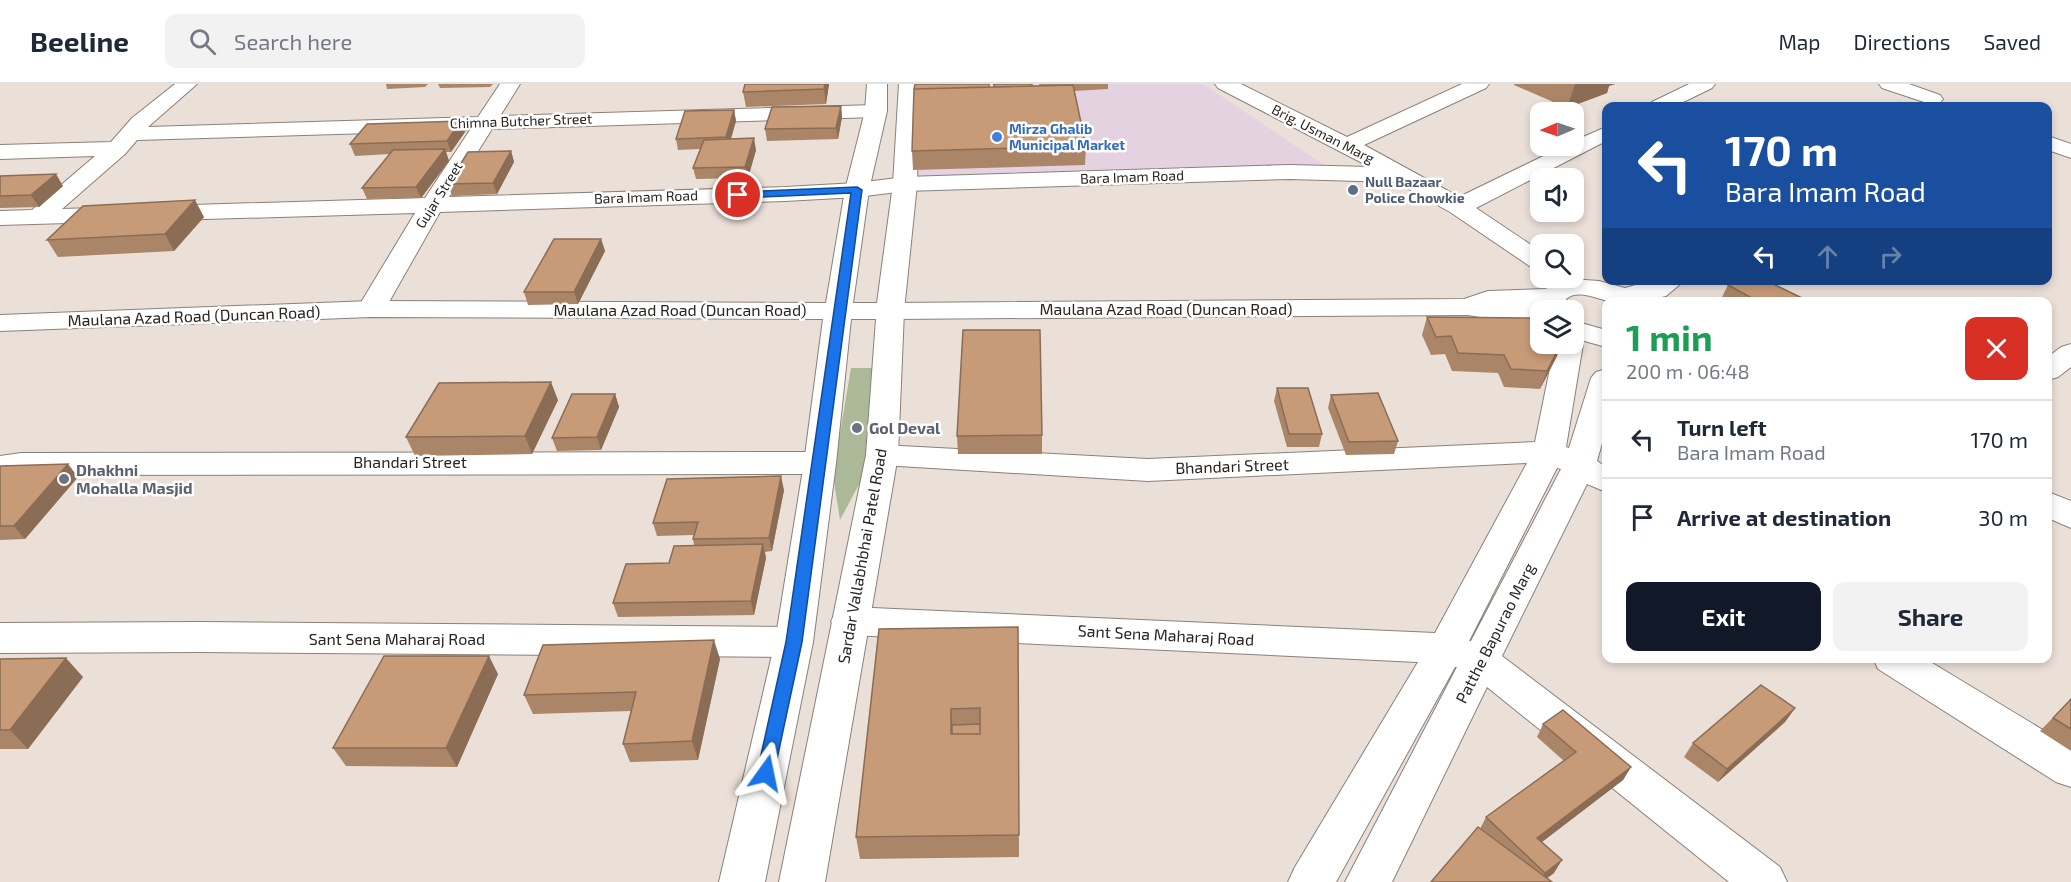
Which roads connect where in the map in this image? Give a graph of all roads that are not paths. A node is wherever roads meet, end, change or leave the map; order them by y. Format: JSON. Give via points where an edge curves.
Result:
{"nodes":[{"id":1,"x":187,"y":84,"type":"edge"},
{"id":2,"x":510,"y":84,"type":"edge"},
{"id":3,"x":877,"y":84,"type":"edge"},
{"id":4,"x":909,"y":84,"type":"edge"},
{"id":5,"x":1479,"y":84,"type":"edge"},
{"id":6,"x":1660,"y":84,"type":"edge"},
{"id":7,"x":1705,"y":84,"type":"edge"},
{"id":8,"x":1889,"y":84,"type":"edge"},
{"id":9,"x":1241,"y":86,"type":"edge"},
{"id":10,"x":1683,"y":94,"type":"junction"},
{"id":11,"x":1933,"y":101,"type":"edge"},
{"id":12,"x":1667,"y":102,"type":"edge"},
{"id":13,"x":876,"y":111,"type":"junction"},
{"id":14,"x":487,"y":122,"type":"junction"},
{"id":15,"x":1602,"y":135,"type":"edge"},
{"id":16,"x":123,"y":142,"type":"junction"},
{"id":17,"x":1347,"y":145,"type":"junction"},
{"id":18,"x":2052,"y":145,"type":"edge"},
{"id":19,"x":2071,"y":151,"type":"edge"},
{"id":20,"x":0,"y":152,"type":"edge"},
{"id":21,"x":1401,"y":175,"type":"junction"},
{"id":22,"x":905,"y":184,"type":"junction"},
{"id":23,"x":857,"y":190,"type":"junction"},
{"id":24,"x":432,"y":205,"type":"junction"},
{"id":25,"x":1459,"y":207,"type":"junction"},
{"id":26,"x":39,"y":217,"type":"junction"},
{"id":27,"x":0,"y":218,"type":"edge"},
{"id":28,"x":1530,"y":255,"type":"edge"},
{"id":29,"x":1664,"y":285,"type":"edge"},
{"id":30,"x":1557,"y":297,"type":"edge"},
{"id":31,"x":1625,"y":297,"type":"edge"},
{"id":32,"x":1637,"y":297,"type":"edge"},
{"id":33,"x":371,"y":309,"type":"junction"},
{"id":34,"x":838,"y":311,"type":"junction"},
{"id":35,"x":890,"y":311,"type":"junction"},
{"id":36,"x":0,"y":323,"type":"edge"},
{"id":37,"x":1584,"y":332,"type":"edge"},
{"id":38,"x":1602,"y":338,"type":"edge"},
{"id":39,"x":2071,"y":353,"type":"edge"},
{"id":40,"x":1570,"y":354,"type":"edge"},
{"id":41,"x":2052,"y":368,"type":"edge"},
{"id":42,"x":1602,"y":391,"type":"edge"},
{"id":43,"x":882,"y":454,"type":"junction"},
{"id":44,"x":820,"y":463,"type":"junction"},
{"id":45,"x":1579,"y":466,"type":"edge"},
{"id":46,"x":0,"y":467,"type":"edge"},
{"id":47,"x":2052,"y":505,"type":"edge"},
{"id":48,"x":2071,"y":516,"type":"edge"},
{"id":49,"x":850,"y":621,"type":"junction"},
{"id":50,"x":0,"y":638,"type":"edge"},
{"id":51,"x":794,"y":642,"type":"junction"},
{"id":52,"x":1463,"y":654,"type":"junction"},
{"id":53,"x":1900,"y":663,"type":"edge"},
{"id":54,"x":2071,"y":770,"type":"edge"},
{"id":55,"x":742,"y":882,"type":"edge"},
{"id":56,"x":802,"y":882,"type":"edge"},
{"id":57,"x":1311,"y":882,"type":"edge"},
{"id":58,"x":1368,"y":882,"type":"edge"},
{"id":59,"x":1764,"y":882,"type":"edge"}],
"edges":[{"from":1,"to":16,"type":"street"},
{"from":2,"to":14,"type":"street","name":"Gujar Street"},
{"from":3,"to":13,"type":"street"},
{"from":4,"to":22,"type":"street","name":"Sardar Vallabhbhai Patel Road"},
{"from":5,"to":17,"type":"street"},
{"from":6,"to":10,"type":"street"},
{"from":7,"to":10,"type":"street"},
{"from":8,"to":11,"type":"street"},
{"from":9,"to":17,"type":"street","name":"Brig. Usman Marg"},
{"from":10,"to":12,"type":"street"},
{"from":13,"to":14,"type":"street","name":"Chimna Butcher Street"},
{"from":13,"to":23,"type":"street"},
{"from":14,"to":16,"type":"street","name":"Chimna Butcher Street"},
{"from":14,"to":24,"type":"street","name":"Gujar Street"},
{"from":15,"to":25,"type":"street"},
{"from":16,"to":20,"type":"street","name":"Chimna Butcher Street"},
{"from":16,"to":26,"type":"street"},
{"from":17,"to":21,"type":"street","name":"Brig. Usman Marg"},
{"from":18,"to":19,"type":"street"},
{"from":21,"to":22,"type":"street","name":"Bara Imam Road","via":[[1290,172]]},
{"from":21,"to":25,"type":"street","name":"Brig. Usman Marg"},
{"from":22,"to":23,"type":"street","name":"Bara Imam Road"},
{"from":22,"to":35,"type":"street","name":"Sardar Vallabhbhai Patel Road"},
{"from":23,"to":24,"type":"street","name":"Bara Imam Road"},
{"from":23,"to":34,"type":"street"},
{"from":24,"to":26,"type":"street","name":"Bara Imam Road"},
{"from":24,"to":33,"type":"street","name":"Gujar Street"},
{"from":25,"to":28,"type":"street","name":"Brig. Usman Marg"},
{"from":26,"to":27,"type":"street","name":"Bara Imam Road"},
{"from":29,"to":32,"type":"street"},
{"from":30,"to":31,"type":"street","name":"Maulana Azad Road (Duncan Road)","via":[[1593,287]]},
{"from":30,"to":35,"type":"street","name":"Maulana Azad Road (Duncan Road)","via":[[1488,299],[1468,307]]},
{"from":33,"to":34,"type":"street","name":"Maulana Azad Road (Duncan Road)"},
{"from":33,"to":36,"type":"street","name":"Maulana Azad Road (Duncan Road)"},
{"from":34,"to":35,"type":"street","name":"Maulana Azad Road (Duncan Road)"},
{"from":34,"to":44,"type":"street"},
{"from":35,"to":43,"type":"street","name":"Sardar Vallabhbhai Patel Road"},
{"from":37,"to":38,"type":"street"},
{"from":39,"to":41,"type":"street"},
{"from":40,"to":45,"type":"street"},
{"from":42,"to":45,"type":"street","name":"Patthe Bapurao Marg"},
{"from":43,"to":45,"type":"street","name":"Bhandari Street","via":[[1148,470]]},
{"from":43,"to":49,"type":"street","name":"Sardar Vallabhbhai Patel Road"},
{"from":44,"to":46,"type":"street","name":"Bhandari Street","via":[[317,462]]},
{"from":44,"to":51,"type":"street"},
{"from":45,"to":52,"type":"street","name":"Patthe Bapurao Marg"},
{"from":47,"to":48,"type":"street"},
{"from":49,"to":52,"type":"street","name":"Sant Sena Maharaj Road"},
{"from":49,"to":56,"type":"street","name":"Sardar Vallabhbhai Patel Road"},
{"from":50,"to":51,"type":"street","name":"Sant Sena Maharaj Road"},
{"from":51,"to":55,"type":"street"},
{"from":52,"to":57,"type":"street"},
{"from":52,"to":58,"type":"street","name":"Patthe Bapurao Marg"},
{"from":52,"to":59,"type":"street"},
{"from":53,"to":54,"type":"street"}]}
